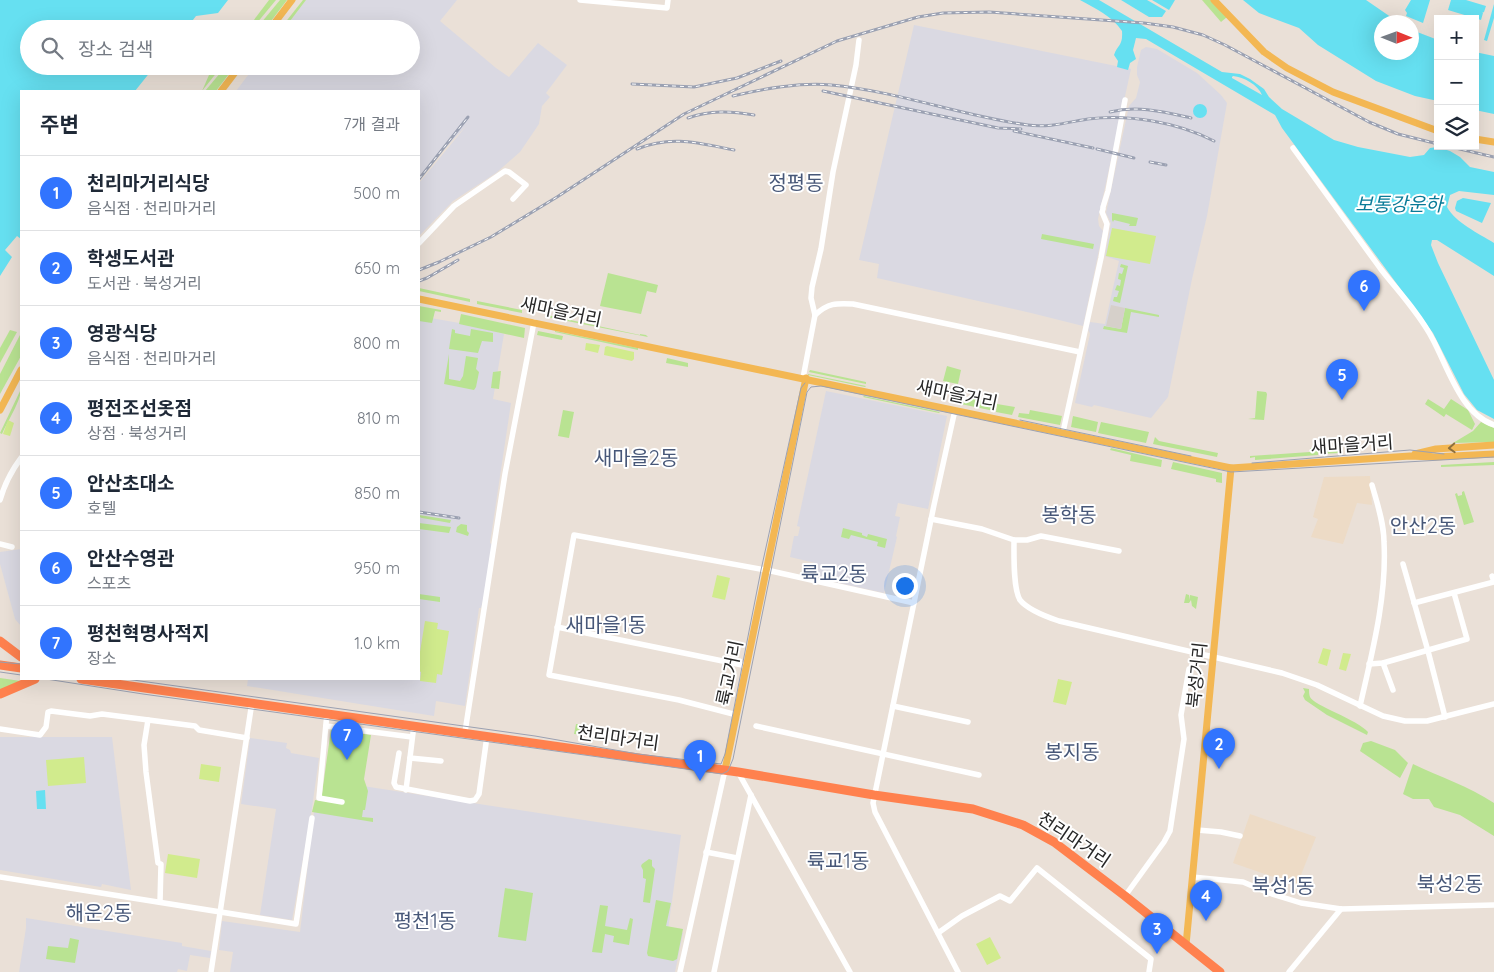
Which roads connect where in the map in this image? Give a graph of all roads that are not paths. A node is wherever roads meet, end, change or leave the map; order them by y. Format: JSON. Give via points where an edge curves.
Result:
{"nodes":[{"id":1,"x":292,"y":0,"type":"edge"},
{"id":2,"x":580,"y":0,"type":"edge"},
{"id":3,"x":668,"y":0,"type":"edge"},
{"id":4,"x":1214,"y":0,"type":"edge"},
{"id":5,"x":277,"y":20,"type":"edge"},
{"id":6,"x":859,"y":40,"type":"dead end"},
{"id":7,"x":233,"y":75,"type":"edge"},
{"id":8,"x":222,"y":90,"type":"edge"},
{"id":9,"x":1126,"y":100,"type":"dead end"},
{"id":10,"x":1434,"y":130,"type":"edge"},
{"id":11,"x":1479,"y":140,"type":"edge"},
{"id":12,"x":1494,"y":142,"type":"edge"},
{"id":13,"x":1293,"y":148,"type":"dead end"},
{"id":14,"x":513,"y":199,"type":"dead end"},
{"id":15,"x":420,"y":242,"type":"edge"},
{"id":16,"x":420,"y":298,"type":"edge"},
{"id":17,"x":815,"y":315,"type":"junction"},
{"id":18,"x":534,"y":322,"type":"junction"},
{"id":19,"x":1080,"y":352,"type":"junction"},
{"id":20,"x":20,"y":372,"type":"edge"},
{"id":21,"x":805,"y":378,"type":"junction"},
{"id":22,"x":0,"y":410,"type":"edge"},
{"id":23,"x":955,"y":410,"type":"junction"},
{"id":24,"x":1494,"y":425,"type":"edge"},
{"id":25,"x":1063,"y":432,"type":"junction"},
{"id":26,"x":1494,"y":446,"type":"edge"},
{"id":27,"x":1494,"y":454,"type":"edge"},
{"id":28,"x":1410,"y":456,"type":"junction"},
{"id":29,"x":20,"y":459,"type":"edge"},
{"id":30,"x":1231,"y":468,"type":"junction"},
{"id":31,"x":1372,"y":485,"type":"dead end"},
{"id":32,"x":0,"y":500,"type":"edge"},
{"id":33,"x":932,"y":519,"type":"junction"},
{"id":34,"x":1014,"y":540,"type":"junction"},
{"id":35,"x":0,"y":544,"type":"edge"},
{"id":36,"x":12,"y":548,"type":"dead end"},
{"id":37,"x":1119,"y":551,"type":"dead end"},
{"id":38,"x":1403,"y":564,"type":"dead end"},
{"id":39,"x":767,"y":571,"type":"junction"},
{"id":40,"x":1492,"y":576,"type":"dead end"},
{"id":41,"x":1454,"y":593,"type":"junction"},
{"id":42,"x":914,"y":603,"type":"junction"},
{"id":43,"x":1414,"y":603,"type":"junction"},
{"id":44,"x":557,"y":627,"type":"junction"},
{"id":45,"x":0,"y":642,"type":"edge"},
{"id":46,"x":1428,"y":651,"type":"junction"},
{"id":47,"x":20,"y":656,"type":"edge"},
{"id":48,"x":1214,"y":657,"type":"junction"},
{"id":49,"x":1383,"y":663,"type":"junction"},
{"id":50,"x":1369,"y":664,"type":"junction"},
{"id":51,"x":0,"y":665,"type":"edge"},
{"id":52,"x":747,"y":666,"type":"junction"},
{"id":53,"x":20,"y":668,"type":"edge"},
{"id":54,"x":1189,"y":669,"type":"dead end"},
{"id":55,"x":0,"y":670,"type":"edge"},
{"id":56,"x":20,"y":672,"type":"edge"},
{"id":57,"x":33,"y":680,"type":"edge"},
{"id":58,"x":88,"y":680,"type":"edge"},
{"id":59,"x":1393,"y":690,"type":"dead end"},
{"id":60,"x":0,"y":694,"type":"edge"},
{"id":61,"x":252,"y":702,"type":"junction"},
{"id":62,"x":1494,"y":704,"type":"edge"},
{"id":63,"x":892,"y":706,"type":"junction"},
{"id":64,"x":1360,"y":706,"type":"junction"},
{"id":65,"x":327,"y":713,"type":"junction"},
{"id":66,"x":737,"y":715,"type":"junction"},
{"id":67,"x":1445,"y":717,"type":"junction"},
{"id":68,"x":148,"y":720,"type":"junction"},
{"id":69,"x":968,"y":722,"type":"dead end"},
{"id":70,"x":414,"y":725,"type":"junction"},
{"id":71,"x":326,"y":726,"type":"junction"},
{"id":72,"x":756,"y":726,"type":"dead end"},
{"id":73,"x":0,"y":730,"type":"edge"},
{"id":74,"x":465,"y":732,"type":"junction"},
{"id":75,"x":487,"y":736,"type":"junction"},
{"id":76,"x":247,"y":738,"type":"junction"},
{"id":77,"x":412,"y":738,"type":"junction"},
{"id":78,"x":399,"y":753,"type":"dead end"},
{"id":79,"x":883,"y":753,"type":"junction"},
{"id":80,"x":410,"y":758,"type":"junction"},
{"id":81,"x":441,"y":761,"type":"dead end"},
{"id":82,"x":725,"y":770,"type":"junction"},
{"id":83,"x":738,"y":772,"type":"junction"},
{"id":84,"x":979,"y":775,"type":"dead end"},
{"id":85,"x":406,"y":790,"type":"junction"},
{"id":86,"x":751,"y":795,"type":"junction"},
{"id":87,"x":874,"y":795,"type":"junction"},
{"id":88,"x":342,"y":802,"type":"dead end"},
{"id":89,"x":312,"y":818,"type":"dead end"},
{"id":90,"x":1197,"y":830,"type":"junction"},
{"id":91,"x":1240,"y":836,"type":"dead end"},
{"id":92,"x":706,"y":852,"type":"junction"},
{"id":93,"x":737,"y":858,"type":"junction"},
{"id":94,"x":0,"y":877,"type":"edge"},
{"id":95,"x":1192,"y":877,"type":"junction"},
{"id":96,"x":1125,"y":896,"type":"junction"},
{"id":97,"x":160,"y":902,"type":"junction"},
{"id":98,"x":1494,"y":905,"type":"edge"},
{"id":99,"x":1342,"y":909,"type":"junction"},
{"id":100,"x":221,"y":912,"type":"junction"},
{"id":101,"x":938,"y":933,"type":"junction"},
{"id":102,"x":1186,"y":945,"type":"junction"},
{"id":103,"x":1216,"y":971,"type":"edge"},
{"id":104,"x":211,"y":972,"type":"edge"},
{"id":105,"x":680,"y":972,"type":"edge"},
{"id":106,"x":714,"y":972,"type":"edge"},
{"id":107,"x":850,"y":972,"type":"edge"},
{"id":108,"x":958,"y":972,"type":"edge"},
{"id":109,"x":1149,"y":972,"type":"edge"},
{"id":110,"x":1289,"y":972,"type":"edge"}],
"edges":[{"from":1,"to":5,"type":"main road"},
{"from":2,"to":3,"type":"street","via":[[667,8]]},
{"from":4,"to":10,"type":"main road","via":[[1264,52],[1287,68],[1333,92]]},
{"from":6,"to":17,"type":"street","via":[[812,287]]},
{"from":7,"to":8,"type":"main road"},
{"from":9,"to":19,"type":"street","via":[[1102,212],[1107,224]]},
{"from":11,"to":12,"type":"main road"},
{"from":13,"to":24,"type":"street","via":[[1430,334],[1466,404],[1476,415]]},
{"from":14,"to":15,"type":"street","via":[[526,186],[505,171],[454,206]]},
{"from":16,"to":18,"type":"main road","name":"새마을거리"},
{"from":17,"to":19,"type":"street","via":[[832,304],[853,304]]},
{"from":17,"to":21,"type":"street"},
{"from":18,"to":21,"type":"main road","name":"새마을거리"},
{"from":18,"to":74,"type":"street","via":[[505,474]]},
{"from":19,"to":25,"type":"street"},
{"from":20,"to":22,"type":"main road"},
{"from":21,"to":23,"type":"main road","name":"새마을거리"},
{"from":21,"to":39,"type":"main road","name":"륙교거리"},
{"from":23,"to":25,"type":"main road","name":"새마을거리"},
{"from":23,"to":33,"type":"street"},
{"from":25,"to":30,"type":"main road","name":"새마을거리"},
{"from":26,"to":28,"type":"main road","one_way":true,"via":[[1436,449]]},
{"from":27,"to":28,"type":"main road","name":"새마을거리","via":[[1433,458]]},
{"from":28,"to":30,"type":"main road","name":"새마을거리"},
{"from":29,"to":32,"type":"street"},
{"from":30,"to":48,"type":"main road","name":"북성거리"},
{"from":31,"to":50,"type":"street","via":[[1384,540],[1384,570]]},
{"from":33,"to":34,"type":"street","via":[[982,529]]},
{"from":33,"to":42,"type":"street"},
{"from":34,"to":37,"type":"street","via":[[1041,536]]},
{"from":34,"to":48,"type":"street","via":[[1014,574],[1018,593],[1028,606],[1059,621]]},
{"from":35,"to":36,"type":"street"},
{"from":38,"to":43,"type":"street"},
{"from":39,"to":42,"type":"street"},
{"from":39,"to":44,"type":"street","via":[[574,535]]},
{"from":39,"to":52,"type":"main road","name":"륙교거리"},
{"from":40,"to":41,"type":"street","via":[[1494,582]]},
{"from":41,"to":43,"type":"street"},
{"from":41,"to":46,"type":"street","via":[[1467,639]]},
{"from":42,"to":63,"type":"street"},
{"from":43,"to":46,"type":"street"},
{"from":44,"to":52,"type":"street"},
{"from":44,"to":66,"type":"street","via":[[548,675],[679,700]]},
{"from":45,"to":47,"type":"highway"},
{"from":46,"to":49,"type":"street"},
{"from":46,"to":67,"type":"street"},
{"from":48,"to":64,"type":"street","via":[[1300,678]]},
{"from":48,"to":90,"type":"main road","name":"북성거리"},
{"from":49,"to":50,"type":"street"},
{"from":49,"to":59,"type":"street"},
{"from":50,"to":64,"type":"street"},
{"from":51,"to":53,"type":"highway"},
{"from":52,"to":66,"type":"main road","name":"륙교거리"},
{"from":54,"to":96,"type":"street","via":[[1181,715],[1184,739],[1170,831]]},
{"from":55,"to":56,"type":"highway"},
{"from":57,"to":60,"type":"highway"},
{"from":58,"to":61,"type":"highway","name":"천리마거리"},
{"from":61,"to":65,"type":"highway","name":"천리마거리"},
{"from":61,"to":76,"type":"street"},
{"from":62,"to":67,"type":"street"},
{"from":63,"to":69,"type":"street"},
{"from":63,"to":79,"type":"street"},
{"from":64,"to":67,"type":"street","via":[[1405,721],[1427,722]]},
{"from":65,"to":70,"type":"highway","name":"천리마거리"},
{"from":65,"to":71,"type":"street"},
{"from":66,"to":82,"type":"main road","name":"륙교거리"},
{"from":68,"to":73,"type":"street","via":[[51,711],[40,735]]},
{"from":68,"to":76,"type":"street","via":[[195,726],[200,730]]},
{"from":68,"to":97,"type":"street","via":[[144,745],[158,863],[161,864]]},
{"from":70,"to":74,"type":"highway","name":"천리마거리"},
{"from":70,"to":77,"type":"street"},
{"from":71,"to":77,"type":"street"},
{"from":71,"to":88,"type":"street","via":[[318,798]]},
{"from":72,"to":79,"type":"street"},
{"from":74,"to":75,"type":"highway","name":"천리마거리"},
{"from":75,"to":82,"type":"highway","name":"천리마거리"},
{"from":75,"to":85,"type":"street","via":[[479,794],[475,800]]},
{"from":76,"to":100,"type":"street"},
{"from":77,"to":80,"type":"street"},
{"from":78,"to":85,"type":"street","via":[[394,784]]},
{"from":79,"to":84,"type":"street"},
{"from":79,"to":87,"type":"street"},
{"from":80,"to":81,"type":"street"},
{"from":80,"to":85,"type":"street"},
{"from":82,"to":83,"type":"highway","name":"천리마거리"},
{"from":82,"to":92,"type":"street","name":"륙교거리"},
{"from":83,"to":86,"type":"street"},
{"from":83,"to":87,"type":"highway","name":"천리마거리"},
{"from":86,"to":93,"type":"street"},
{"from":86,"to":107,"type":"street"},
{"from":87,"to":96,"type":"highway","name":"천리마거리","via":[[957,805],[1023,826],[1068,852]]},
{"from":87,"to":101,"type":"street","via":[[875,812]]},
{"from":89,"to":100,"type":"street","via":[[296,924]]},
{"from":90,"to":91,"type":"street"},
{"from":90,"to":95,"type":"main road","name":"북성거리"},
{"from":92,"to":93,"type":"street"},
{"from":92,"to":105,"type":"street","name":"륙교거리"},
{"from":93,"to":106,"type":"street"},
{"from":94,"to":97,"type":"street"},
{"from":95,"to":99,"type":"street","via":[[1243,882],[1301,903]]},
{"from":95,"to":102,"type":"main road","name":"북성거리"},
{"from":96,"to":102,"type":"highway","name":"천리마거리"},
{"from":97,"to":100,"type":"street"},
{"from":98,"to":99,"type":"street"},
{"from":99,"to":110,"type":"street"},
{"from":100,"to":104,"type":"street"},
{"from":101,"to":108,"type":"street"},
{"from":101,"to":109,"type":"street","via":[[1000,896],[1010,901],[1037,868],[1151,959]]},
{"from":102,"to":103,"type":"highway","name":"천리마거리"}]}
